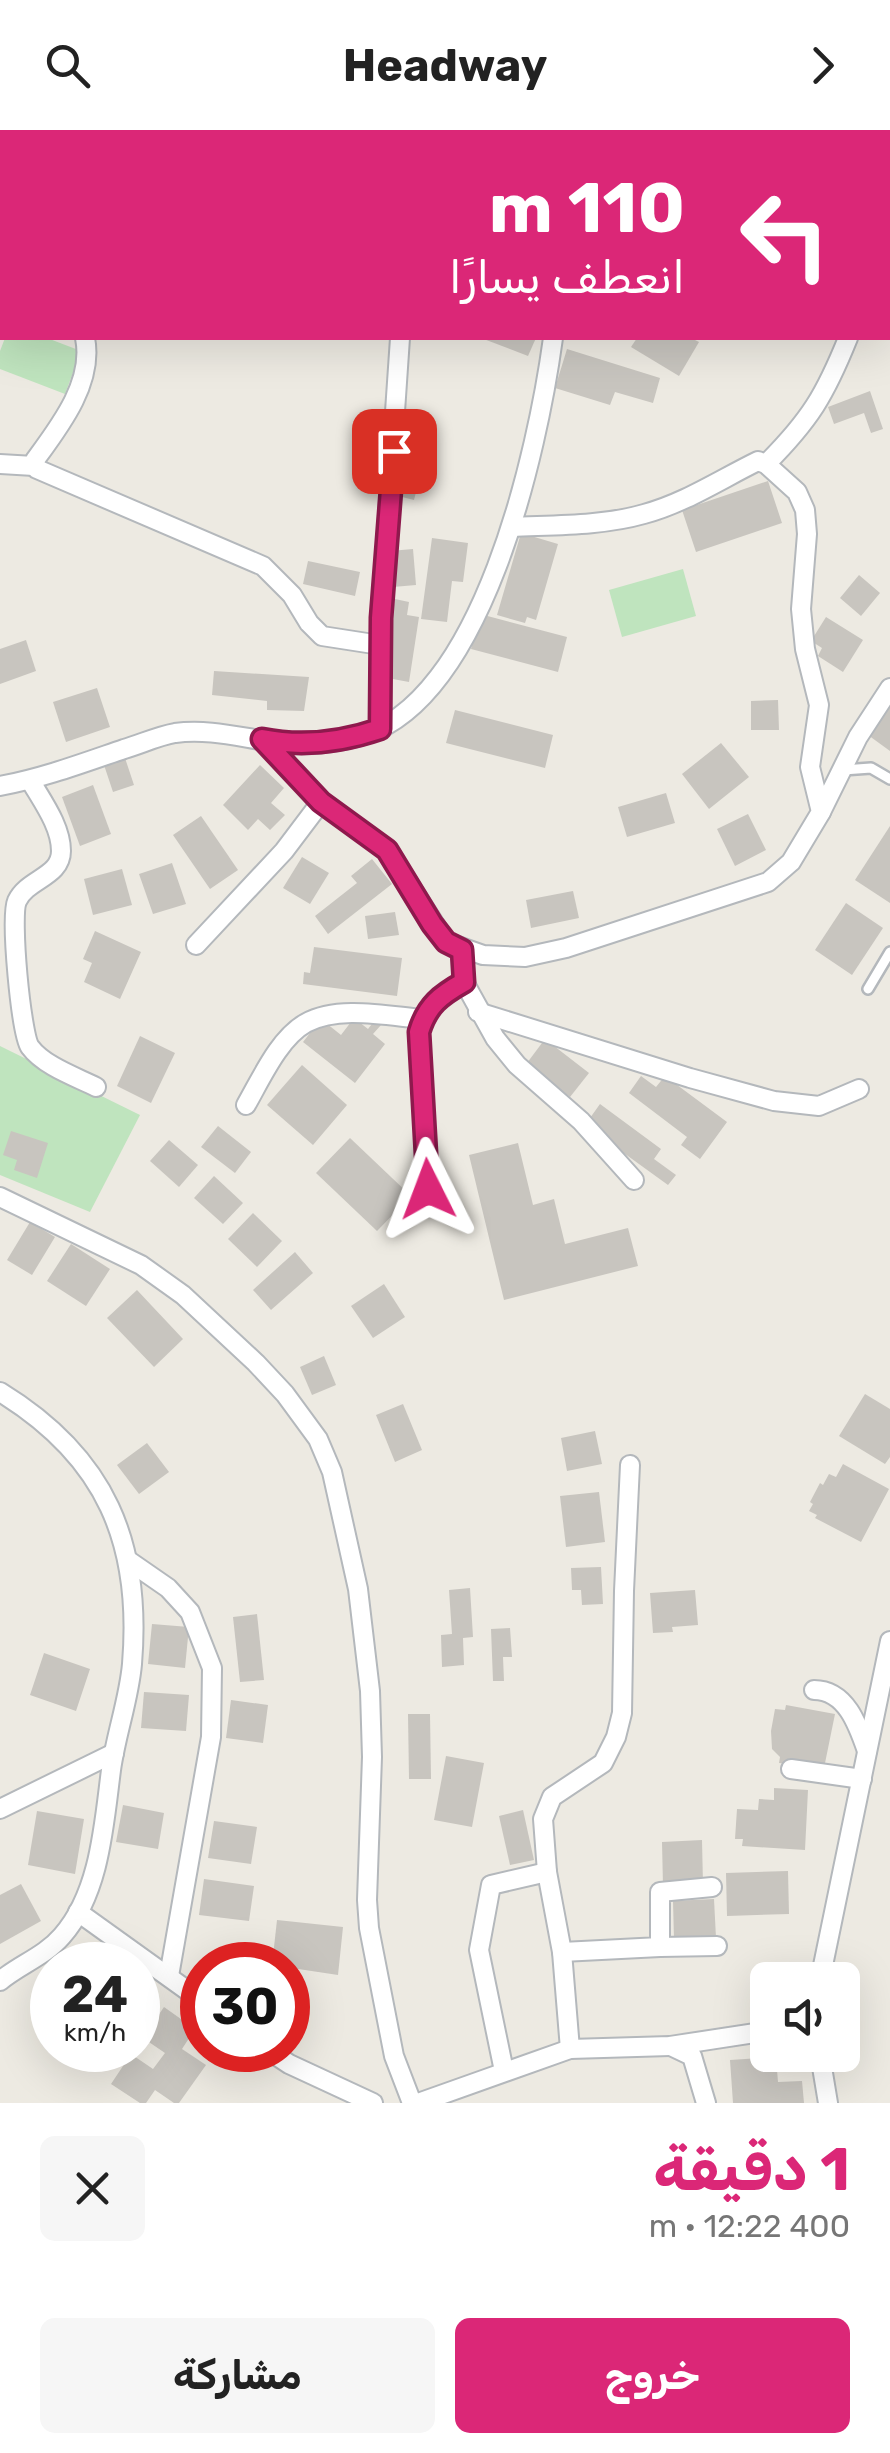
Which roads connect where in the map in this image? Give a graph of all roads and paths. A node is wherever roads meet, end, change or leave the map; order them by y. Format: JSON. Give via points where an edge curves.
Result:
{"nodes":[{"id":1,"x":85,"y":340,"type":"edge"},
{"id":2,"x":400,"y":340,"type":"edge"},
{"id":3,"x":553,"y":340,"type":"edge"},
{"id":4,"x":847,"y":340,"type":"edge"},
{"id":5,"x":0,"y":464,"type":"edge"},
{"id":6,"x":766,"y":464,"type":"junction"},
{"id":7,"x":34,"y":466,"type":"junction"},
{"id":8,"x":512,"y":528,"type":"junction"},
{"id":9,"x":380,"y":645,"type":"junction"},
{"id":10,"x":888,"y":694,"type":"edge"},
{"id":11,"x":380,"y":729,"type":"junction"},
{"id":12,"x":262,"y":739,"type":"junction"},
{"id":13,"x":843,"y":770,"type":"junction"},
{"id":14,"x":890,"y":779,"type":"edge"},
{"id":15,"x":30,"y":780,"type":"junction"},
{"id":16,"x":0,"y":786,"type":"edge"},
{"id":17,"x":321,"y":802,"type":"junction"},
{"id":18,"x":821,"y":812,"type":"junction"},
{"id":19,"x":196,"y":944,"type":"dead end"},
{"id":20,"x":462,"y":950,"type":"junction"},
{"id":21,"x":890,"y":952,"type":"edge"},
{"id":22,"x":464,"y":982,"type":"junction"},
{"id":23,"x":868,"y":990,"type":"dead end"},
{"id":24,"x":478,"y":1012,"type":"junction"},
{"id":25,"x":423,"y":1019,"type":"junction"},
{"id":26,"x":96,"y":1087,"type":"dead end"},
{"id":27,"x":859,"y":1089,"type":"dead end"},
{"id":28,"x":246,"y":1105,"type":"dead end"},
{"id":29,"x":634,"y":1180,"type":"dead end"},
{"id":30,"x":428,"y":1189,"type":"dead end"},
{"id":31,"x":0,"y":1198,"type":"edge"},
{"id":32,"x":0,"y":1392,"type":"edge"},
{"id":33,"x":630,"y":1465,"type":"dead end"},
{"id":34,"x":129,"y":1561,"type":"junction"},
{"id":35,"x":890,"y":1641,"type":"edge"},
{"id":36,"x":814,"y":1690,"type":"dead end"},
{"id":37,"x":867,"y":1751,"type":"junction"},
{"id":38,"x":114,"y":1753,"type":"junction"},
{"id":39,"x":791,"y":1770,"type":"dead end"},
{"id":40,"x":862,"y":1779,"type":"junction"},
{"id":41,"x":0,"y":1809,"type":"edge"},
{"id":42,"x":548,"y":1872,"type":"junction"},
{"id":43,"x":712,"y":1887,"type":"dead end"},
{"id":44,"x":78,"y":1912,"type":"junction"},
{"id":45,"x":660,"y":1946,"type":"junction"},
{"id":46,"x":717,"y":1946,"type":"dead end"},
{"id":47,"x":562,"y":1952,"type":"junction"},
{"id":48,"x":824,"y":1962,"type":"edge"},
{"id":49,"x":169,"y":1976,"type":"junction"},
{"id":50,"x":0,"y":1981,"type":"edge"},
{"id":51,"x":180,"y":1984,"type":"edge"},
{"id":52,"x":750,"y":2034,"type":"edge"},
{"id":53,"x":670,"y":2046,"type":"junction"},
{"id":54,"x":570,"y":2049,"type":"junction"},
{"id":55,"x":504,"y":2070,"type":"junction"},
{"id":56,"x":306,"y":2072,"type":"edge"},
{"id":57,"x":823,"y":2072,"type":"edge"},
{"id":58,"x":373,"y":2103,"type":"edge"},
{"id":59,"x":415,"y":2103,"type":"edge"},
{"id":60,"x":706,"y":2103,"type":"edge"},
{"id":61,"x":828,"y":2103,"type":"edge"}],
"edges":[{"from":1,"to":7,"type":"street","via":[[85,375]]},
{"from":2,"to":9,"type":"street"},
{"from":3,"to":8,"type":"street"},
{"from":4,"to":6,"type":"street","via":[[816,408]]},
{"from":5,"to":7,"type":"street"},
{"from":6,"to":8,"type":"street","via":[[755,462],[647,513]]},
{"from":6,"to":18,"type":"street","via":[[797,492],[807,524],[801,609],[819,705],[810,766]]},
{"from":7,"to":9,"type":"street","via":[[263,566],[322,636]]},
{"from":8,"to":11,"type":"street","via":[[458,650],[399,718]]},
{"from":9,"to":11,"type":"street"},
{"from":10,"to":13,"type":"street"},
{"from":11,"to":12,"type":"street","via":[[320,743]]},
{"from":12,"to":15,"type":"street","via":[[172,734]]},
{"from":12,"to":17,"type":"street"},
{"from":13,"to":14,"type":"lane","via":[[870,768]]},
{"from":13,"to":18,"type":"street"},
{"from":15,"to":16,"type":"street"},
{"from":15,"to":26,"type":"street","via":[[62,853],[14,910],[26,1041]]},
{"from":17,"to":19,"type":"street"},
{"from":17,"to":20,"type":"street","via":[[387,850],[432,924]]},
{"from":18,"to":20,"type":"street","via":[[791,862],[768,882],[525,958]]},
{"from":20,"to":22,"type":"street"},
{"from":21,"to":23,"type":"lane"},
{"from":22,"to":24,"type":"street"},
{"from":22,"to":25,"type":"street","via":[[438,998]]},
{"from":24,"to":27,"type":"street","via":[[774,1101],[818,1106]]},
{"from":24,"to":29,"type":"street","via":[[516,1065]]},
{"from":25,"to":28,"type":"street","via":[[350,1014],[305,1023]]},
{"from":25,"to":30,"type":"street","via":[[418,1049]]},
{"from":31,"to":59,"type":"street","via":[[140,1264],[184,1295],[266,1374],[318,1439],[332,1472],[358,1589],[370,1690],[369,1928],[394,2056]]},
{"from":32,"to":34,"type":"street","via":[[43,1422],[93,1478],[116,1518]]},
{"from":33,"to":42,"type":"street","via":[[622,1713],[603,1764],[552,1797],[543,1819]]},
{"from":34,"to":38,"type":"street","via":[[132,1667]]},
{"from":34,"to":49,"type":"street","via":[[190,1612],[212,1668],[211,1737]]},
{"from":35,"to":37,"type":"street"},
{"from":36,"to":37,"type":"street","via":[[840,1700]]},
{"from":37,"to":40,"type":"street"},
{"from":38,"to":41,"type":"street"},
{"from":38,"to":44,"type":"street","via":[[103,1832]]},
{"from":39,"to":40,"type":"street"},
{"from":40,"to":48,"type":"street"},
{"from":42,"to":47,"type":"street"},
{"from":42,"to":55,"type":"street","via":[[492,1885],[479,1950]]},
{"from":43,"to":45,"type":"street","via":[[660,1892]]},
{"from":44,"to":49,"type":"street"},
{"from":44,"to":50,"type":"street","via":[[62,1937]]},
{"from":45,"to":46,"type":"street"},
{"from":45,"to":47,"type":"street"},
{"from":47,"to":54,"type":"street"},
{"from":49,"to":51,"type":"street"},
{"from":52,"to":53,"type":"street"},
{"from":53,"to":54,"type":"street"},
{"from":53,"to":60,"type":"street","via":[[692,2056]]},
{"from":54,"to":55,"type":"street"},
{"from":55,"to":59,"type":"street"},
{"from":56,"to":58,"type":"street"},
{"from":57,"to":61,"type":"street"}]}
